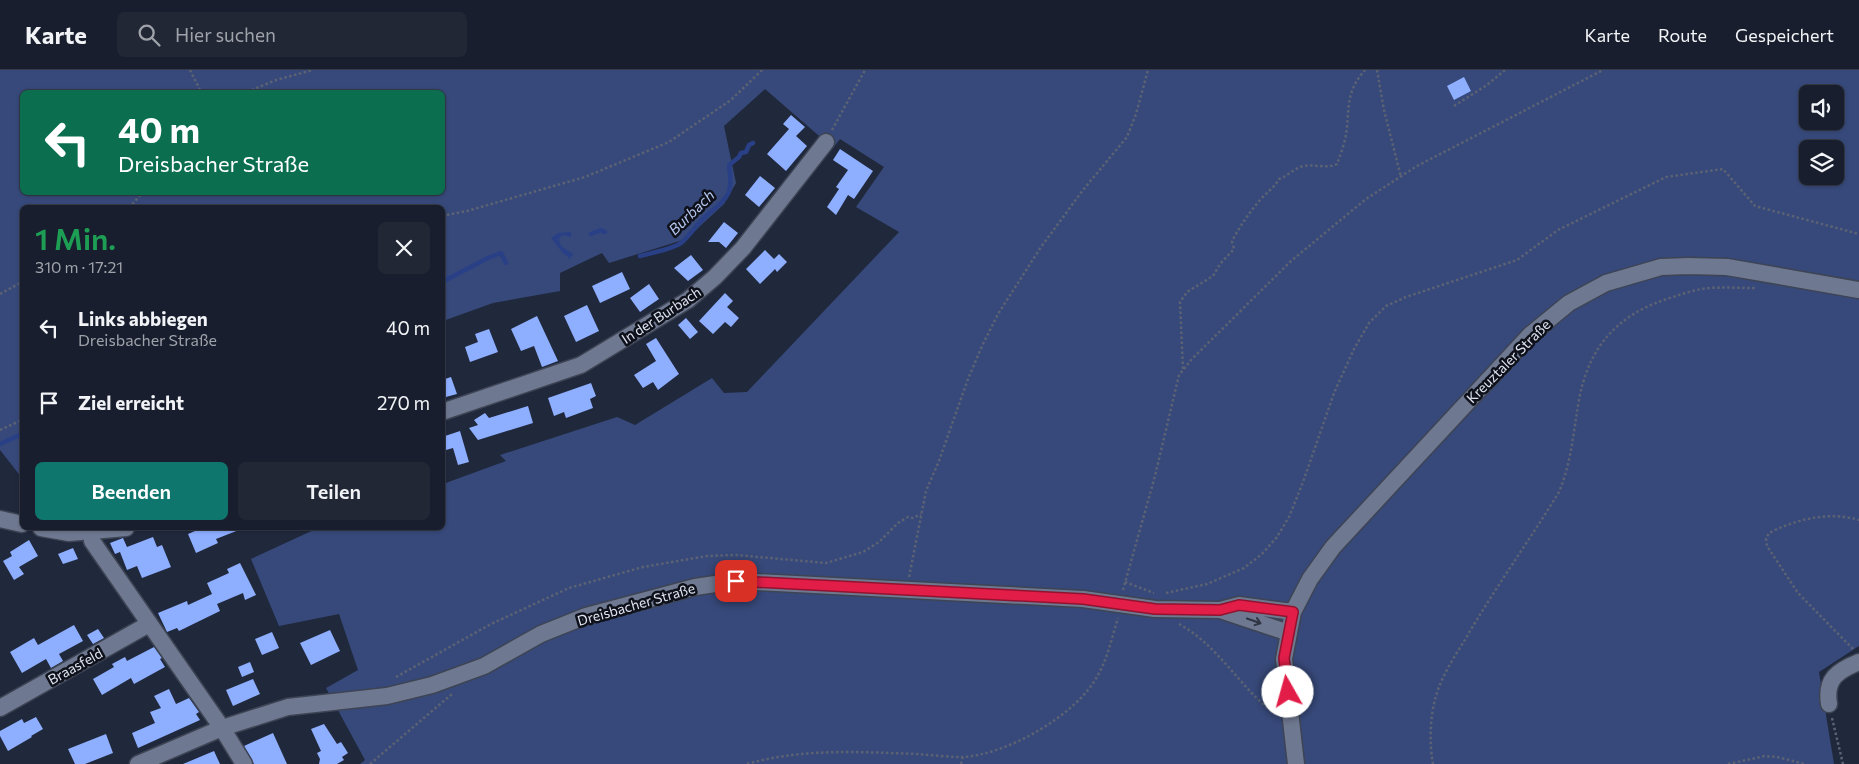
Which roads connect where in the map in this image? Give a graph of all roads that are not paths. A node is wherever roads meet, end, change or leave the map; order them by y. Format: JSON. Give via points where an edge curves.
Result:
{"nodes":[{"id":1,"x":826,"y":142,"type":"road end"},
{"id":2,"x":1859,"y":290,"type":"edge"},
{"id":3,"x":445,"y":411,"type":"edge"},
{"id":4,"x":0,"y":519,"type":"edge"},
{"id":5,"x":20,"y":524,"type":"edge"},
{"id":6,"x":52,"y":530,"type":"edge"},
{"id":7,"x":109,"y":530,"type":"edge"},
{"id":8,"x":92,"y":532,"type":"junction"},
{"id":9,"x":1220,"y":610,"type":"junction"},
{"id":10,"x":1293,"y":612,"type":"junction"},
{"id":11,"x":149,"y":624,"type":"junction"},
{"id":12,"x":1289,"y":633,"type":"junction"},
{"id":13,"x":1859,"y":662,"type":"edge"},
{"id":14,"x":1829,"y":704,"type":"road end"},
{"id":15,"x":0,"y":708,"type":"edge"},
{"id":16,"x":222,"y":728,"type":"junction"},
{"id":17,"x":138,"y":764,"type":"edge"},
{"id":18,"x":244,"y":764,"type":"edge"},
{"id":19,"x":1296,"y":764,"type":"edge"}],
"edges":[{"from":1,"to":3,"type":"street","name":"In der Burbach","via":[[743,248],[716,277],[688,300],[581,365]]},
{"from":2,"to":10,"type":"street","name":"Kreuztaler Straße","via":[[1727,267],[1661,267],[1606,283],[1569,303],[1530,335],[1333,547]]},
{"from":4,"to":5,"type":"street"},
{"from":6,"to":8,"type":"street"},
{"from":7,"to":8,"type":"street"},
{"from":8,"to":11,"type":"street","via":[[92,541]]},
{"from":9,"to":10,"type":"street","name":"Dreisbacher Straße","via":[[1239,605]]},
{"from":9,"to":12,"type":"street","name":"Dreisbacher Straße","one_way":true},
{"from":9,"to":16,"type":"street","name":"Dreisbacher Straße","via":[[1155,609],[1083,599],[736,581],[695,587],[586,616],[541,634],[484,666],[432,685],[387,696],[288,708]]},
{"from":10,"to":12,"type":"street","name":"Kreuztaler Straße"},
{"from":11,"to":15,"type":"street","name":"Braasfeld"},
{"from":11,"to":16,"type":"street"},
{"from":12,"to":19,"type":"street","name":"Kreuztaler Straße","via":[[1284,658]]},
{"from":13,"to":14,"type":"street","via":[[1838,672],[1832,680],[1828,687]]},
{"from":16,"to":17,"type":"street","name":"Dreisbacher Straße"},
{"from":16,"to":18,"type":"street"}]}
